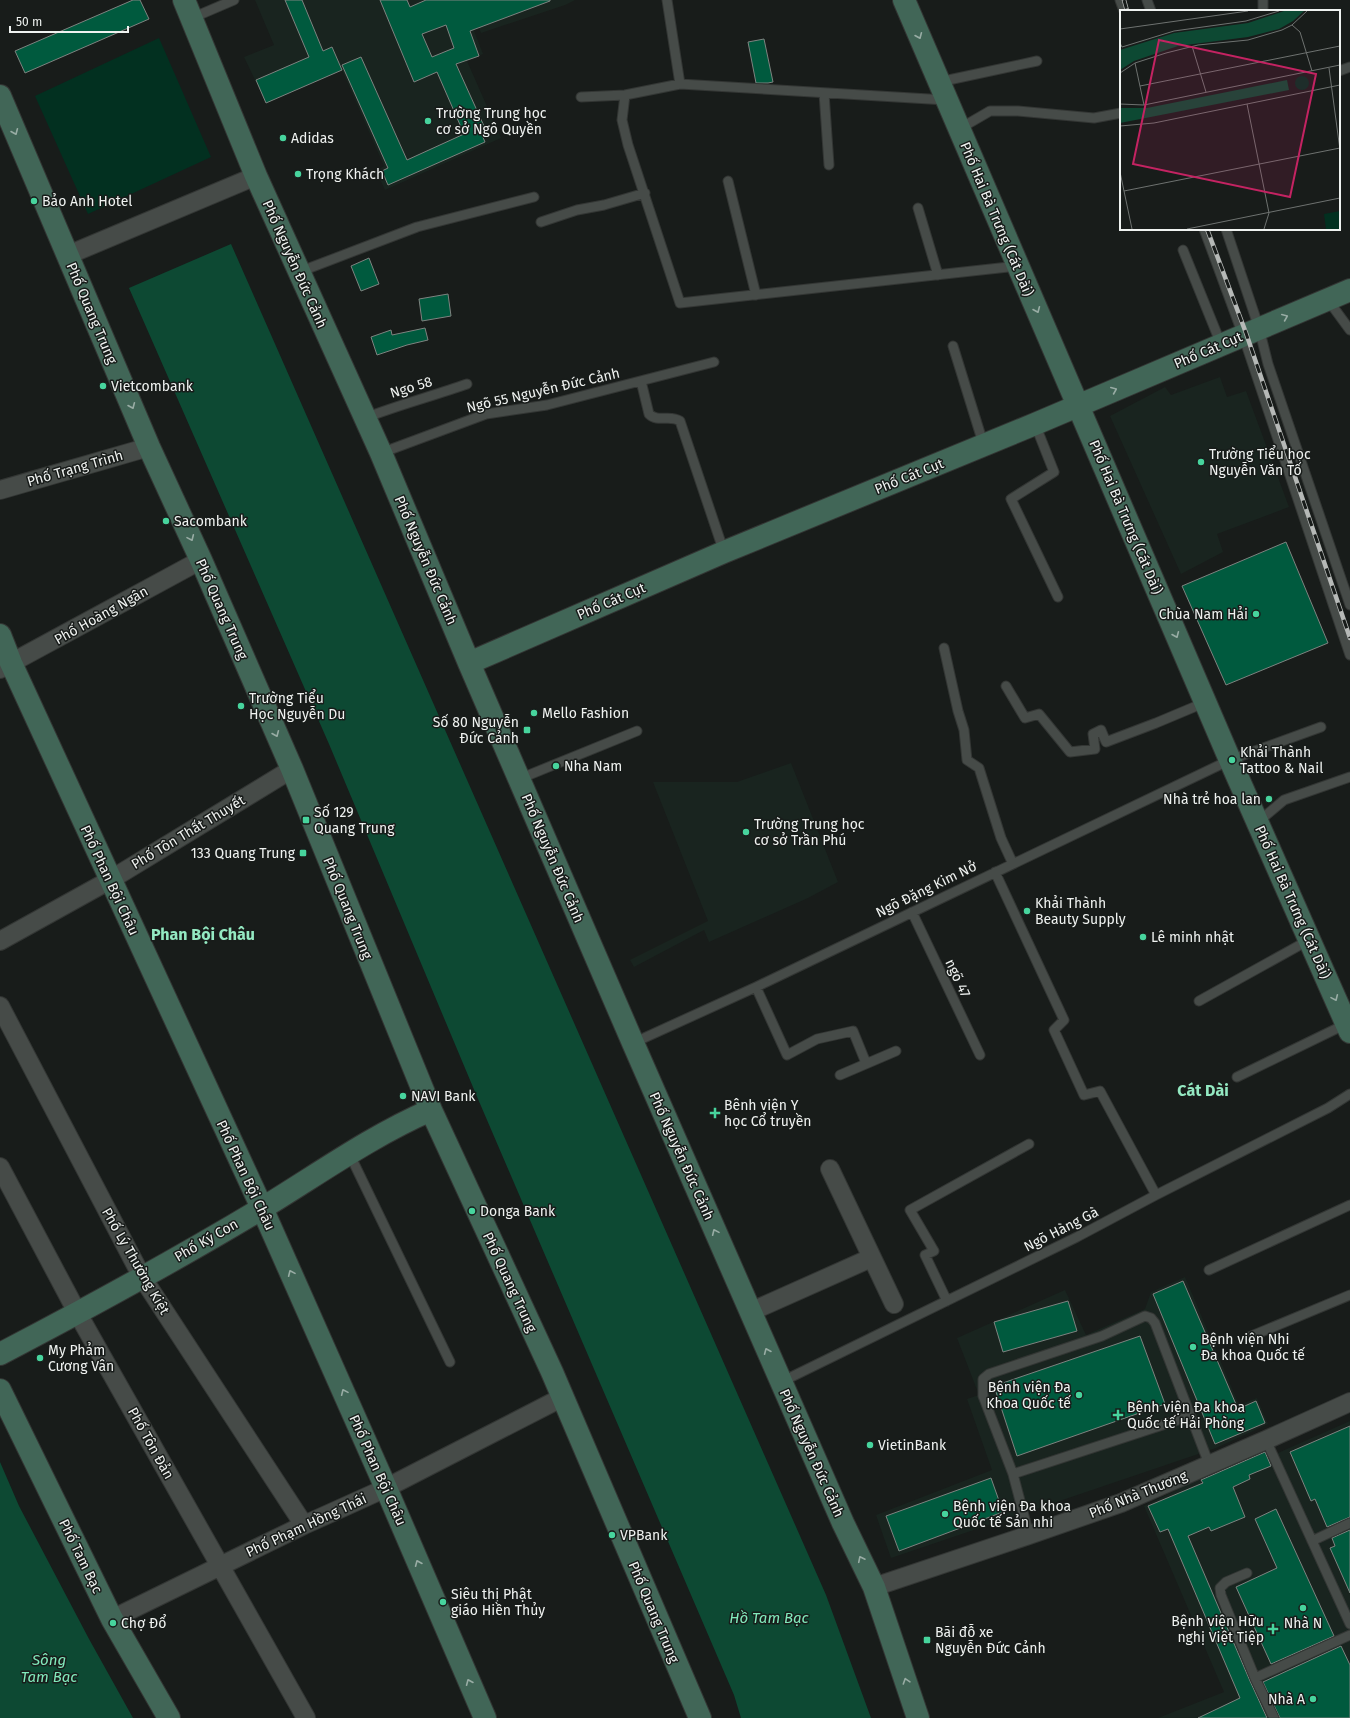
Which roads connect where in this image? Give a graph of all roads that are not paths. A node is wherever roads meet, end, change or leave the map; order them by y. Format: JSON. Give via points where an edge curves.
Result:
{"nodes":[{"id":1,"x":234,"y":0,"type":"edge"},
{"id":2,"x":667,"y":0,"type":"edge"},
{"id":3,"x":904,"y":0,"type":"edge"},
{"id":4,"x":1120,"y":0,"type":"edge"},
{"id":5,"x":1147,"y":0,"type":"edge"},
{"id":6,"x":188,"y":9,"type":"edge"},
{"id":7,"x":1124,"y":10,"type":"edge"},
{"id":8,"x":1151,"y":10,"type":"edge"},
{"id":9,"x":1037,"y":61,"type":"dead end"},
{"id":10,"x":1350,"y":68,"type":"edge"},
{"id":11,"x":1340,"y":71,"type":"edge"},
{"id":12,"x":680,"y":84,"type":"junction"},
{"id":13,"x":942,"y":91,"type":"junction"},
{"id":14,"x":824,"y":93,"type":"junction"},
{"id":15,"x":626,"y":95,"type":"junction"},
{"id":16,"x":0,"y":96,"type":"edge"},
{"id":17,"x":581,"y":97,"type":"dead end"},
{"id":18,"x":1120,"y":113,"type":"edge"},
{"id":19,"x":959,"y":129,"type":"junction"},
{"id":20,"x":829,"y":165,"type":"dead end"},
{"id":21,"x":256,"y":176,"type":"junction"},
{"id":22,"x":728,"y":181,"type":"dead end"},
{"id":23,"x":645,"y":193,"type":"junction"},
{"id":24,"x":534,"y":197,"type":"dead end"},
{"id":25,"x":918,"y":208,"type":"dead end"},
{"id":26,"x":541,"y":222,"type":"dead end"},
{"id":27,"x":1204,"y":230,"type":"edge"},
{"id":28,"x":1226,"y":230,"type":"edge"},
{"id":29,"x":1183,"y":250,"type":"dead end"},
{"id":30,"x":68,"y":255,"type":"junction"},
{"id":31,"x":1018,"y":266,"type":"junction"},
{"id":32,"x":299,"y":272,"type":"junction"},
{"id":33,"x":938,"y":275,"type":"junction"},
{"id":34,"x":1350,"y":290,"type":"edge"},
{"id":35,"x":756,"y":295,"type":"junction"},
{"id":36,"x":1327,"y":299,"type":"junction"},
{"id":37,"x":1350,"y":330,"type":"edge"},
{"id":38,"x":1251,"y":331,"type":"junction"},
{"id":39,"x":1221,"y":344,"type":"junction"},
{"id":40,"x":953,"y":346,"type":"dead end"},
{"id":41,"x":714,"y":362,"type":"dead end"},
{"id":42,"x":641,"y":381,"type":"junction"},
{"id":43,"x":467,"y":384,"type":"dead end"},
{"id":44,"x":1078,"y":406,"type":"junction"},
{"id":45,"x":365,"y":418,"type":"junction"},
{"id":46,"x":1035,"y":424,"type":"junction"},
{"id":47,"x":984,"y":446,"type":"junction"},
{"id":48,"x":150,"y":447,"type":"junction"},
{"id":49,"x":381,"y":453,"type":"junction"},
{"id":50,"x":0,"y":490,"type":"edge"},
{"id":51,"x":724,"y":552,"type":"junction"},
{"id":52,"x":201,"y":560,"type":"junction"},
{"id":53,"x":1058,"y":597,"type":"dead end"},
{"id":54,"x":1350,"y":605,"type":"edge"},
{"id":55,"x":0,"y":634,"type":"edge"},
{"id":56,"x":944,"y":648,"type":"dead end"},
{"id":57,"x":1350,"y":655,"type":"edge"},
{"id":58,"x":469,"y":663,"type":"junction"},
{"id":59,"x":6,"y":666,"type":"edge"},
{"id":60,"x":1006,"y":686,"type":"dead end"},
{"id":61,"x":1206,"y":702,"type":"junction"},
{"id":62,"x":1321,"y":727,"type":"dead end"},
{"id":63,"x":637,"y":731,"type":"dead end"},
{"id":64,"x":1230,"y":760,"type":"junction"},
{"id":65,"x":292,"y":769,"type":"junction"},
{"id":66,"x":1350,"y":777,"type":"edge"},
{"id":67,"x":519,"y":779,"type":"junction"},
{"id":68,"x":1258,"y":822,"type":"junction"},
{"id":69,"x":1012,"y":864,"type":"junction"},
{"id":70,"x":995,"y":872,"type":"junction"},
{"id":71,"x":110,"y":880,"type":"junction"},
{"id":72,"x":912,"y":912,"type":"junction"},
{"id":73,"x":1309,"y":940,"type":"junction"},
{"id":74,"x":0,"y":941,"type":"edge"},
{"id":75,"x":756,"y":987,"type":"junction"},
{"id":76,"x":1199,"y":1000,"type":"dead end"},
{"id":77,"x":0,"y":1006,"type":"edge"},
{"id":78,"x":1348,"y":1028,"type":"edge"},
{"id":79,"x":633,"y":1043,"type":"junction"},
{"id":80,"x":896,"y":1051,"type":"dead end"},
{"id":81,"x":980,"y":1056,"type":"dead end"},
{"id":82,"x":866,"y":1063,"type":"junction"},
{"id":83,"x":840,"y":1075,"type":"dead end"},
{"id":84,"x":1237,"y":1077,"type":"dead end"},
{"id":85,"x":1350,"y":1094,"type":"edge"},
{"id":86,"x":431,"y":1110,"type":"junction"},
{"id":87,"x":1030,"y":1144,"type":"dead end"},
{"id":88,"x":349,"y":1153,"type":"junction"},
{"id":89,"x":0,"y":1167,"type":"edge"},
{"id":90,"x":830,"y":1169,"type":"dead end"},
{"id":91,"x":1156,"y":1195,"type":"junction"},
{"id":92,"x":1350,"y":1205,"type":"edge"},
{"id":93,"x":262,"y":1208,"type":"junction"},
{"id":94,"x":871,"y":1258,"type":"junction"},
{"id":95,"x":1208,"y":1270,"type":"dead end"},
{"id":96,"x":142,"y":1277,"type":"junction"},
{"id":97,"x":1350,"y":1295,"type":"edge"},
{"id":98,"x":947,"y":1301,"type":"junction"},
{"id":99,"x":894,"y":1304,"type":"dead end"},
{"id":100,"x":750,"y":1312,"type":"junction"},
{"id":101,"x":78,"y":1314,"type":"junction"},
{"id":102,"x":1249,"y":1337,"type":"dead end"},
{"id":103,"x":0,"y":1354,"type":"edge"},
{"id":104,"x":450,"y":1362,"type":"dead end"},
{"id":105,"x":781,"y":1382,"type":"junction"},
{"id":106,"x":0,"y":1390,"type":"edge"},
{"id":107,"x":563,"y":1397,"type":"junction"},
{"id":108,"x":1350,"y":1402,"type":"edge"},
{"id":109,"x":1190,"y":1416,"type":"junction"},
{"id":110,"x":1266,"y":1440,"type":"junction"},
{"id":111,"x":1209,"y":1464,"type":"junction"},
{"id":112,"x":1013,"y":1474,"type":"junction"},
{"id":113,"x":386,"y":1488,"type":"junction"},
{"id":114,"x":1350,"y":1524,"type":"edge"},
{"id":115,"x":304,"y":1525,"type":"junction"},
{"id":116,"x":1029,"y":1535,"type":"junction"},
{"id":117,"x":1312,"y":1541,"type":"junction"},
{"id":118,"x":221,"y":1566,"type":"junction"},
{"id":119,"x":1247,"y":1572,"type":"dead end"},
{"id":120,"x":874,"y":1587,"type":"junction"},
{"id":121,"x":112,"y":1618,"type":"junction"},
{"id":122,"x":1350,"y":1624,"type":"edge"},
{"id":123,"x":1350,"y":1636,"type":"edge"},
{"id":124,"x":1255,"y":1678,"type":"junction"},
{"id":125,"x":168,"y":1718,"type":"edge"},
{"id":126,"x":306,"y":1718,"type":"edge"},
{"id":127,"x":484,"y":1718,"type":"edge"},
{"id":128,"x":700,"y":1718,"type":"edge"},
{"id":129,"x":918,"y":1718,"type":"edge"},
{"id":130,"x":1274,"y":1718,"type":"edge"}],
"edges":[{"from":1,"to":6,"type":"lane"},
{"from":2,"to":12,"type":"lane"},
{"from":3,"to":13,"type":"main road","name":"Phố Hai Bà Trưng (Cát Dài)","one_way":true},
{"from":4,"to":7,"type":"lane"},
{"from":5,"to":8,"type":"lane"},
{"from":6,"to":21,"type":"main road","name":"Phố Nguyễn Đức Cảnh"},
{"from":9,"to":13,"type":"lane"},
{"from":10,"to":11,"type":"lane"},
{"from":12,"to":14,"type":"lane"},
{"from":12,"to":15,"type":"lane"},
{"from":13,"to":14,"type":"lane"},
{"from":13,"to":19,"type":"main road","name":"Phố Hai Bà Trưng (Cát Dài)"},
{"from":14,"to":20,"type":"lane"},
{"from":15,"to":17,"type":"lane"},
{"from":15,"to":23,"type":"lane","via":[[622,120]]},
{"from":16,"to":30,"type":"main road","name":"Phố Quang Trung","one_way":true},
{"from":18,"to":19,"type":"lane","via":[[1094,118],[990,111]]},
{"from":19,"to":31,"type":"main road","name":"Phố Hai Bà Trưng (Cát Dài)"},
{"from":21,"to":30,"type":"street"},
{"from":21,"to":32,"type":"main road","name":"Phố Nguyễn Đức Cảnh"},
{"from":22,"to":35,"type":"lane"},
{"from":23,"to":26,"type":"lane"},
{"from":23,"to":35,"type":"lane","via":[[680,303]]},
{"from":24,"to":32,"type":"lane","via":[[417,227]]},
{"from":25,"to":33,"type":"lane"},
{"from":27,"to":38,"type":"lane"},
{"from":28,"to":38,"type":"lane"},
{"from":29,"to":39,"type":"lane"},
{"from":30,"to":48,"type":"main road","name":"Phố Quang Trung","one_way":true},
{"from":31,"to":33,"type":"lane"},
{"from":31,"to":44,"type":"main road","name":"Phố Hai Bà Trưng (Cát Dài)","one_way":true},
{"from":32,"to":45,"type":"main road","name":"Phố Nguyễn Đức Cảnh"},
{"from":33,"to":35,"type":"lane"},
{"from":34,"to":36,"type":"main road","name":"Phố Cát Cụt"},
{"from":36,"to":37,"type":"lane"},
{"from":38,"to":36,"type":"main road","name":"Phố Cát Cụt","one_way":true},
{"from":38,"to":39,"type":"main road","name":"Phố Cát Cụt"},
{"from":38,"to":54,"type":"lane","via":[[1268,364]]},
{"from":38,"to":57,"type":"lane"},
{"from":44,"to":39,"type":"main road","name":"Phố Cát Cụt","one_way":true},
{"from":40,"to":47,"type":"lane"},
{"from":41,"to":42,"type":"lane","name":"Ngõ 55 Nguyễn Đức Cảnh"},
{"from":42,"to":49,"type":"lane","name":"Ngõ 55 Nguyễn Đức Cảnh","via":[[547,405],[486,414]]},
{"from":42,"to":51,"type":"lane","via":[[649,414],[656,419],[674,418],[680,421]]},
{"from":43,"to":45,"type":"lane","name":"Ngo 58"},
{"from":44,"to":46,"type":"main road","name":"Phố Cát Cụt"},
{"from":44,"to":61,"type":"main road","name":"Phố Hai Bà Trưng (Cát Dài)","one_way":true},
{"from":45,"to":49,"type":"main road","name":"Phố Nguyễn Đức Cảnh"},
{"from":46,"to":47,"type":"main road","name":"Phố Cát Cụt"},
{"from":46,"to":53,"type":"lane","via":[[1054,472],[1011,500]]},
{"from":47,"to":51,"type":"main road","name":"Phố Cát Cụt"},
{"from":48,"to":50,"type":"street","name":"Phố Trạng Trình"},
{"from":48,"to":52,"type":"main road","name":"Phố Quang Trung","one_way":true},
{"from":49,"to":58,"type":"main road","name":"Phố Nguyễn Đức Cảnh"},
{"from":51,"to":58,"type":"main road","name":"Phố Cát Cụt"},
{"from":52,"to":59,"type":"street","name":"Phố Hoàng Ngân"},
{"from":52,"to":65,"type":"main road","name":"Phố Quang Trung","one_way":true},
{"from":55,"to":59,"type":"main road","name":"Phố Phan Bội Châu"},
{"from":56,"to":69,"type":"lane","via":[[964,730],[967,760],[979,768]]},
{"from":58,"to":67,"type":"main road","name":"Phố Nguyễn Đức Cảnh"},
{"from":59,"to":71,"type":"main road","name":"Phố Phan Bội Châu"},
{"from":60,"to":61,"type":"lane","via":[[1025,718],[1039,714],[1070,752],[1095,749],[1093,734],[1101,730],[1106,742]]},
{"from":61,"to":64,"type":"main road","name":"Phố Hai Bà Trưng (Cát Dài)"},
{"from":62,"to":64,"type":"lane","name":"Ngõ Đặng Kim Nở"},
{"from":63,"to":67,"type":"lane"},
{"from":64,"to":68,"type":"main road","name":"Phố Hai Bà Trưng (Cát Dài)"},
{"from":64,"to":69,"type":"lane","name":"Ngõ Đặng Kim Nở"},
{"from":65,"to":71,"type":"street","name":"Phố Tôn Thất Thuyết"},
{"from":65,"to":86,"type":"main road","name":"Phố Quang Trung"},
{"from":66,"to":68,"type":"lane","via":[[1284,800]]},
{"from":67,"to":79,"type":"main road","name":"Phố Nguyễn Đức Cảnh"},
{"from":68,"to":73,"type":"main road","name":"Phố Hai Bà Trưng (Cát Dài)"},
{"from":69,"to":70,"type":"lane","name":"Ngõ Đặng Kim Nở"},
{"from":70,"to":72,"type":"lane","name":"Ngõ Đặng Kim Nở"},
{"from":70,"to":91,"type":"lane","via":[[1064,1020],[1054,1030],[1084,1095],[1100,1091]]},
{"from":71,"to":74,"type":"street","name":"Phố Tôn Thất Thuyết"},
{"from":71,"to":93,"type":"main road","name":"Phố Phan Bội Châu"},
{"from":72,"to":75,"type":"lane","name":"Ngõ Đặng Kim Nở"},
{"from":72,"to":81,"type":"lane","name":"ngõ 47"},
{"from":73,"to":76,"type":"lane"},
{"from":73,"to":78,"type":"main road","name":"Phố Hai Bà Trưng (Cát Dài)","one_way":true},
{"from":75,"to":79,"type":"lane","name":"Ngõ Đặng Kim Nở"},
{"from":75,"to":82,"type":"lane","via":[[787,1055],[817,1039],[853,1030]]},
{"from":77,"to":96,"type":"street","name":"Phố Lý Thường Kiệt"},
{"from":78,"to":84,"type":"lane"},
{"from":100,"to":79,"type":"main road","name":"Phố Nguyễn Đức Cảnh","one_way":true},
{"from":80,"to":82,"type":"lane"},
{"from":82,"to":83,"type":"lane"},
{"from":85,"to":91,"type":"lane","name":"Ngõ Hàng Gà","via":[[1328,1108]]},
{"from":86,"to":88,"type":"main road","name":"Phố Ký Con","via":[[404,1121]]},
{"from":86,"to":107,"type":"main road","name":"Phố Quang Trung"},
{"from":87,"to":98,"type":"lane","via":[[910,1210],[934,1251],[925,1255]]},
{"from":88,"to":93,"type":"main road","name":"Phố Ký Con"},
{"from":88,"to":104,"type":"lane"},
{"from":89,"to":101,"type":"street","name":"Phố Tôn Đản"},
{"from":90,"to":94,"type":"street"},
{"from":91,"to":98,"type":"lane","name":"Ngõ Hàng Gà"},
{"from":92,"to":95,"type":"lane"},
{"from":93,"to":96,"type":"main road","name":"Phố Ký Con"},
{"from":113,"to":93,"type":"main road","name":"Phố Phan Bội Châu","one_way":true},
{"from":94,"to":99,"type":"street"},
{"from":94,"to":100,"type":"street"},
{"from":96,"to":101,"type":"main road","name":"Phố Ký Con"},
{"from":96,"to":115,"type":"street","name":"Phố Lý Thường Kiệt"},
{"from":97,"to":102,"type":"lane"},
{"from":98,"to":105,"type":"lane","name":"Ngõ Hàng Gà"},
{"from":105,"to":100,"type":"main road","name":"Phố Nguyễn Đức Cảnh","one_way":true},
{"from":101,"to":103,"type":"main road","name":"Phố Ký Con"},
{"from":101,"to":118,"type":"street","name":"Phố Tôn Đản"},
{"from":120,"to":105,"type":"main road","name":"Phố Nguyễn Đức Cảnh","one_way":true},
{"from":106,"to":121,"type":"main road","name":"Phố Tam Bạc"},
{"from":107,"to":113,"type":"street","name":"Phố Phạm Hồng Thái"},
{"from":107,"to":128,"type":"main road","name":"Phố Quang Trung"},
{"from":108,"to":110,"type":"street","name":"Phố Nhà Thương"},
{"from":109,"to":111,"type":"lane"},
{"from":109,"to":112,"type":"lane"},
{"from":109,"to":112,"type":"lane","via":[[1155,1323],[1145,1316],[1102,1336],[989,1374],[983,1379],[983,1396]]},
{"from":110,"to":111,"type":"street","name":"Phố Nhà Thương"},
{"from":110,"to":117,"type":"lane"},
{"from":111,"to":116,"type":"street","name":"Phố Nhà Thương","via":[[1121,1503]]},
{"from":112,"to":116,"type":"lane"},
{"from":113,"to":115,"type":"street","name":"Phố Phạm Hồng Thái"},
{"from":127,"to":113,"type":"main road","name":"Phố Phan Bội Châu","one_way":true},
{"from":114,"to":117,"type":"lane"},
{"from":115,"to":118,"type":"street","name":"Phố Phạm Hồng Thái"},
{"from":116,"to":120,"type":"street","name":"Phố Nhà Thương"},
{"from":117,"to":122,"type":"lane"},
{"from":118,"to":121,"type":"street","name":"Phố Phạm Hồng Thái"},
{"from":118,"to":126,"type":"street","name":"Phố Tôn Đản"},
{"from":119,"to":124,"type":"lane","via":[[1226,1582],[1220,1588]]},
{"from":129,"to":120,"type":"main road","name":"Phố Nguyễn Đức Cảnh","one_way":true},
{"from":121,"to":125,"type":"main road","name":"Phố Tam Bạc"},
{"from":123,"to":124,"type":"lane"},
{"from":124,"to":130,"type":"lane"}]}
